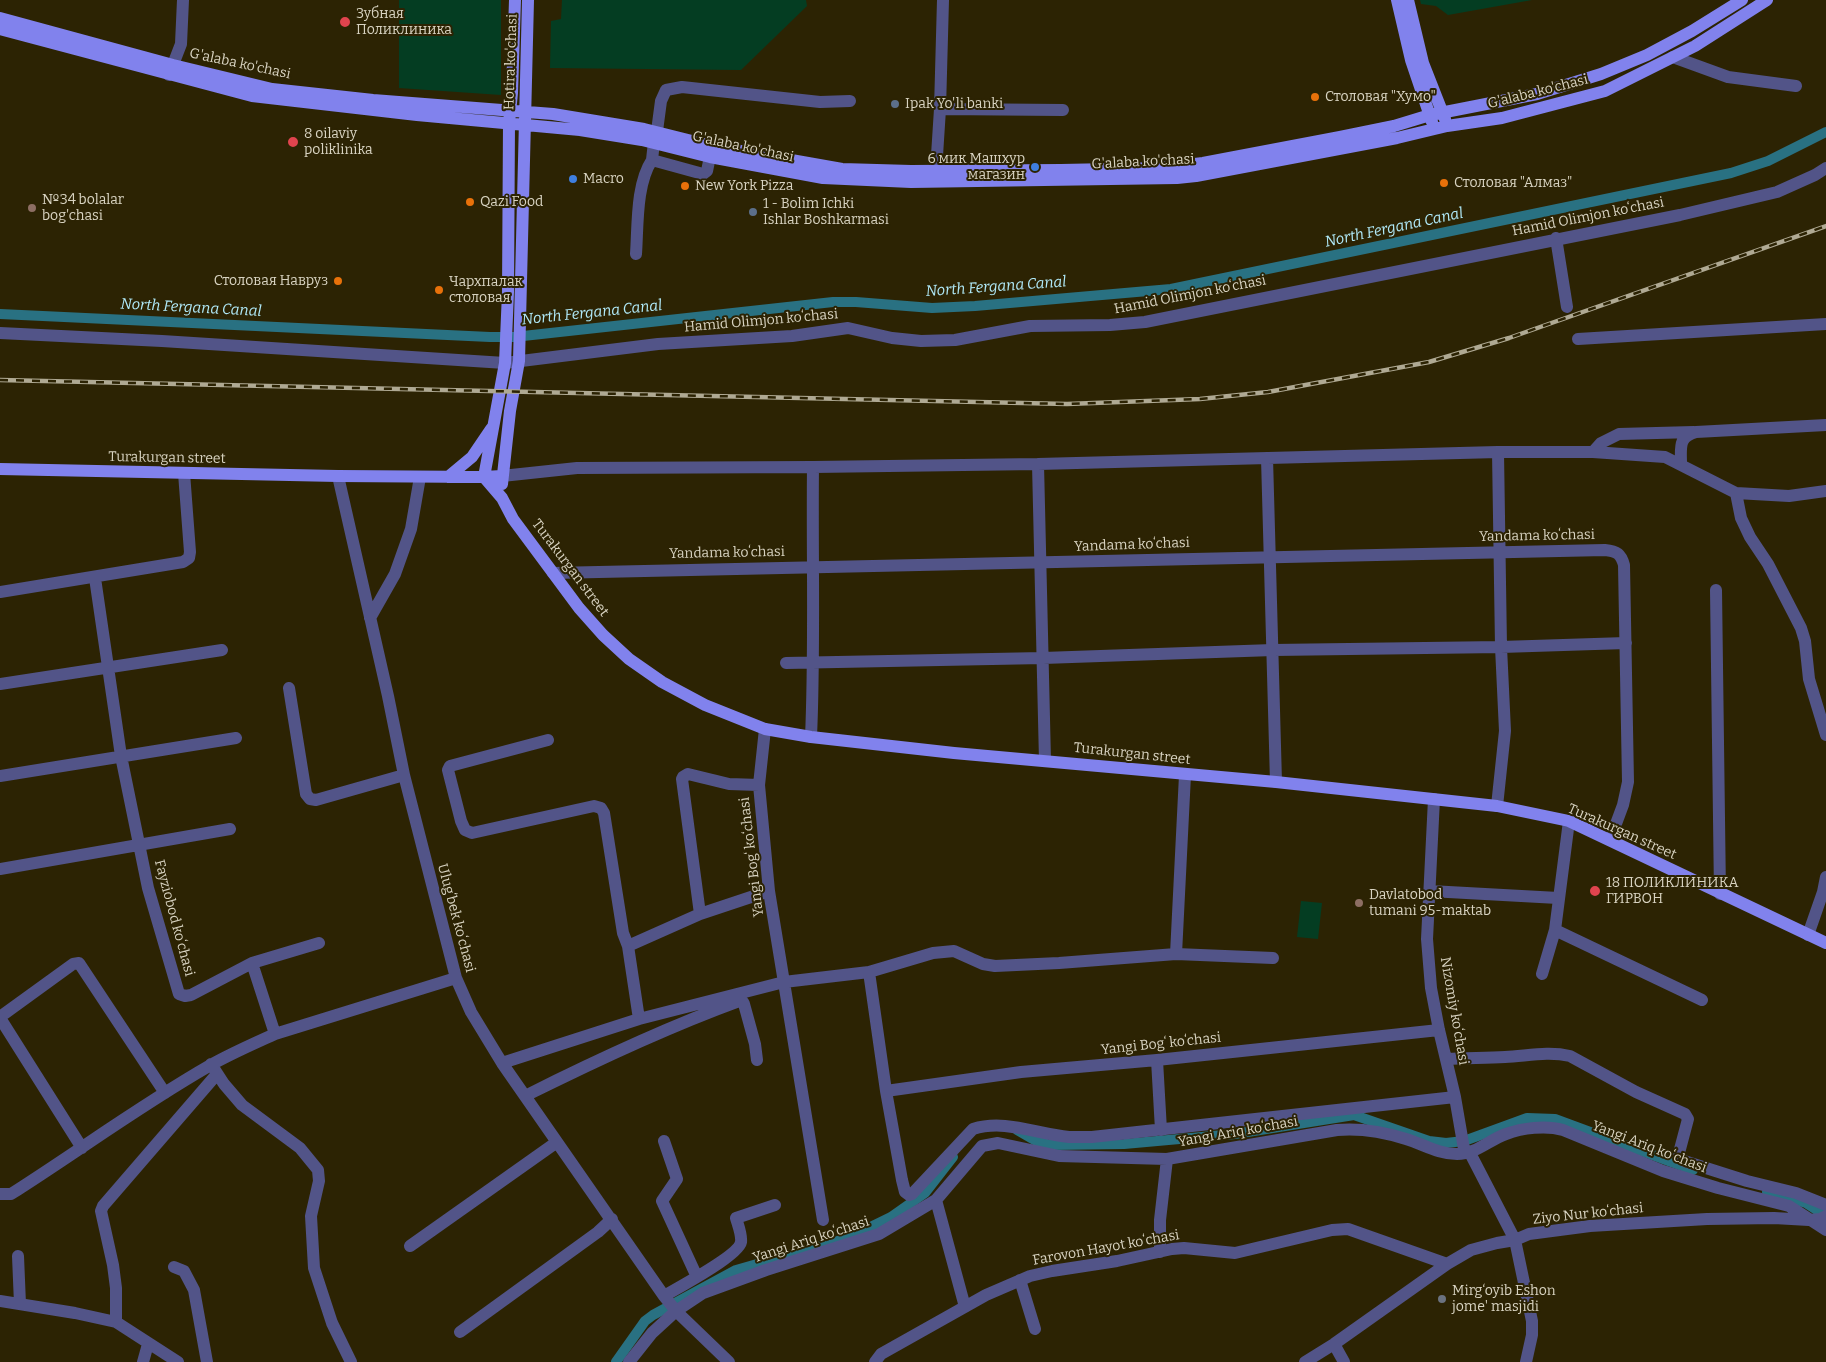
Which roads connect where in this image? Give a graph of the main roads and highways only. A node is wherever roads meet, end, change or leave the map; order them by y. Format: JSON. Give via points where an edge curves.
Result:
{"nodes":[{"id":1,"x":515,"y":0,"type":"edge"},
{"id":2,"x":528,"y":0,"type":"edge"},
{"id":3,"x":1397,"y":0,"type":"edge"},
{"id":4,"x":1408,"y":0,"type":"edge"},
{"id":5,"x":1742,"y":0,"type":"edge"},
{"id":6,"x":1767,"y":0,"type":"edge"},
{"id":7,"x":0,"y":18,"type":"edge"},
{"id":8,"x":0,"y":29,"type":"edge"},
{"id":9,"x":171,"y":70,"type":"junction"},
{"id":10,"x":510,"y":110,"type":"junction"},
{"id":11,"x":525,"y":111,"type":"junction"},
{"id":12,"x":1443,"y":113,"type":"junction"},
{"id":13,"x":1430,"y":115,"type":"junction"},
{"id":14,"x":553,"y":120,"type":"junction"},
{"id":15,"x":509,"y":123,"type":"junction"},
{"id":16,"x":524,"y":125,"type":"junction"},
{"id":17,"x":1441,"y":127,"type":"junction"},
{"id":18,"x":711,"y":152,"type":"junction"},
{"id":19,"x":1249,"y":160,"type":"junction"},
{"id":20,"x":494,"y":425,"type":"junction"},
{"id":21,"x":0,"y":468,"type":"edge"},
{"id":22,"x":502,"y":476,"type":"junction"},
{"id":23,"x":448,"y":477,"type":"junction"},
{"id":24,"x":484,"y":477,"type":"junction"},
{"id":25,"x":502,"y":498,"type":"junction"},
{"id":26,"x":1826,"y":943,"type":"edge"}],
"edges":[{"from":1,"to":10,"type":"main road","name":"Hotira ko'chasi"},
{"from":2,"to":11,"type":"main road","name":"Hotira ko'chasi"},
{"from":3,"to":13,"type":"main road","via":[[1411,60]]},
{"from":4,"to":12,"type":"main road","via":[[1424,63]]},
{"from":5,"to":12,"type":"main road","name":"G'alaba ko'chasi","via":[[1647,55],[1601,74],[1537,94]]},
{"from":6,"to":17,"type":"main road","name":"G'alaba ko'chasi","via":[[1695,46],[1605,91],[1502,118]]},
{"from":7,"to":9,"type":"main road","name":"G'alaba ko'chasi"},
{"from":8,"to":9,"type":"main road","name":"G'alaba ko'chasi"},
{"from":9,"to":10,"type":"main road","name":"G'alaba ko'chasi","via":[[272,89]]},
{"from":9,"to":15,"type":"main road","name":"G'alaba ko'chasi","via":[[274,100]]},
{"from":10,"to":11,"type":"main road","name":"G'alaba ko'chasi"},
{"from":10,"to":15,"type":"main road","name":"Hotira ko'chasi"},
{"from":11,"to":14,"type":"main road","name":"G'alaba ko'chasi"},
{"from":11,"to":16,"type":"main road","name":"Hotira ko'chasi"},
{"from":12,"to":13,"type":"main road","name":"G'alaba ko'chasi"},
{"from":12,"to":17,"type":"main road"},
{"from":13,"to":17,"type":"main road"},
{"from":13,"to":19,"type":"main road","name":"G'alaba ko'chasi"},
{"from":14,"to":16,"type":"main road","name":"G'alaba ko'chasi"},
{"from":14,"to":18,"type":"main road","name":"G'alaba ko'chasi","via":[[656,137]]},
{"from":15,"to":16,"type":"main road","name":"G'alaba ko'chasi"},
{"from":15,"to":20,"type":"main road","name":"Hotira ko'chasi","via":[[505,363]]},
{"from":16,"to":22,"type":"main road","name":"Hotira ko'chasi","via":[[518,362]]},
{"from":17,"to":19,"type":"main road","name":"G'alaba ko'chasi","via":[[1397,138]]},
{"from":18,"to":19,"type":"main road","name":"G'alaba ko'chasi","via":[[824,167],[936,171],[1161,168]]},
{"from":18,"to":19,"type":"main road","name":"G'alaba ko'chasi","via":[[823,178],[911,182],[1176,178]]},
{"from":20,"to":23,"type":"main road","via":[[472,458]]},
{"from":20,"to":24,"type":"main road","name":"Hotira ko'chasi"},
{"from":21,"to":23,"type":"main road","name":"Turakurgan street"},
{"from":22,"to":24,"type":"main road","name":"Turakurgan street"},
{"from":22,"to":25,"type":"main road"},
{"from":23,"to":24,"type":"main road","name":"Turakurgan street"},
{"from":24,"to":25,"type":"main road","name":"Turakurgan street"},
{"from":25,"to":26,"type":"main road","name":"Turakurgan street","via":[[579,608],[629,659],[662,682],[705,705],[765,729],[811,737],[1498,806],[1569,821]]}]}
